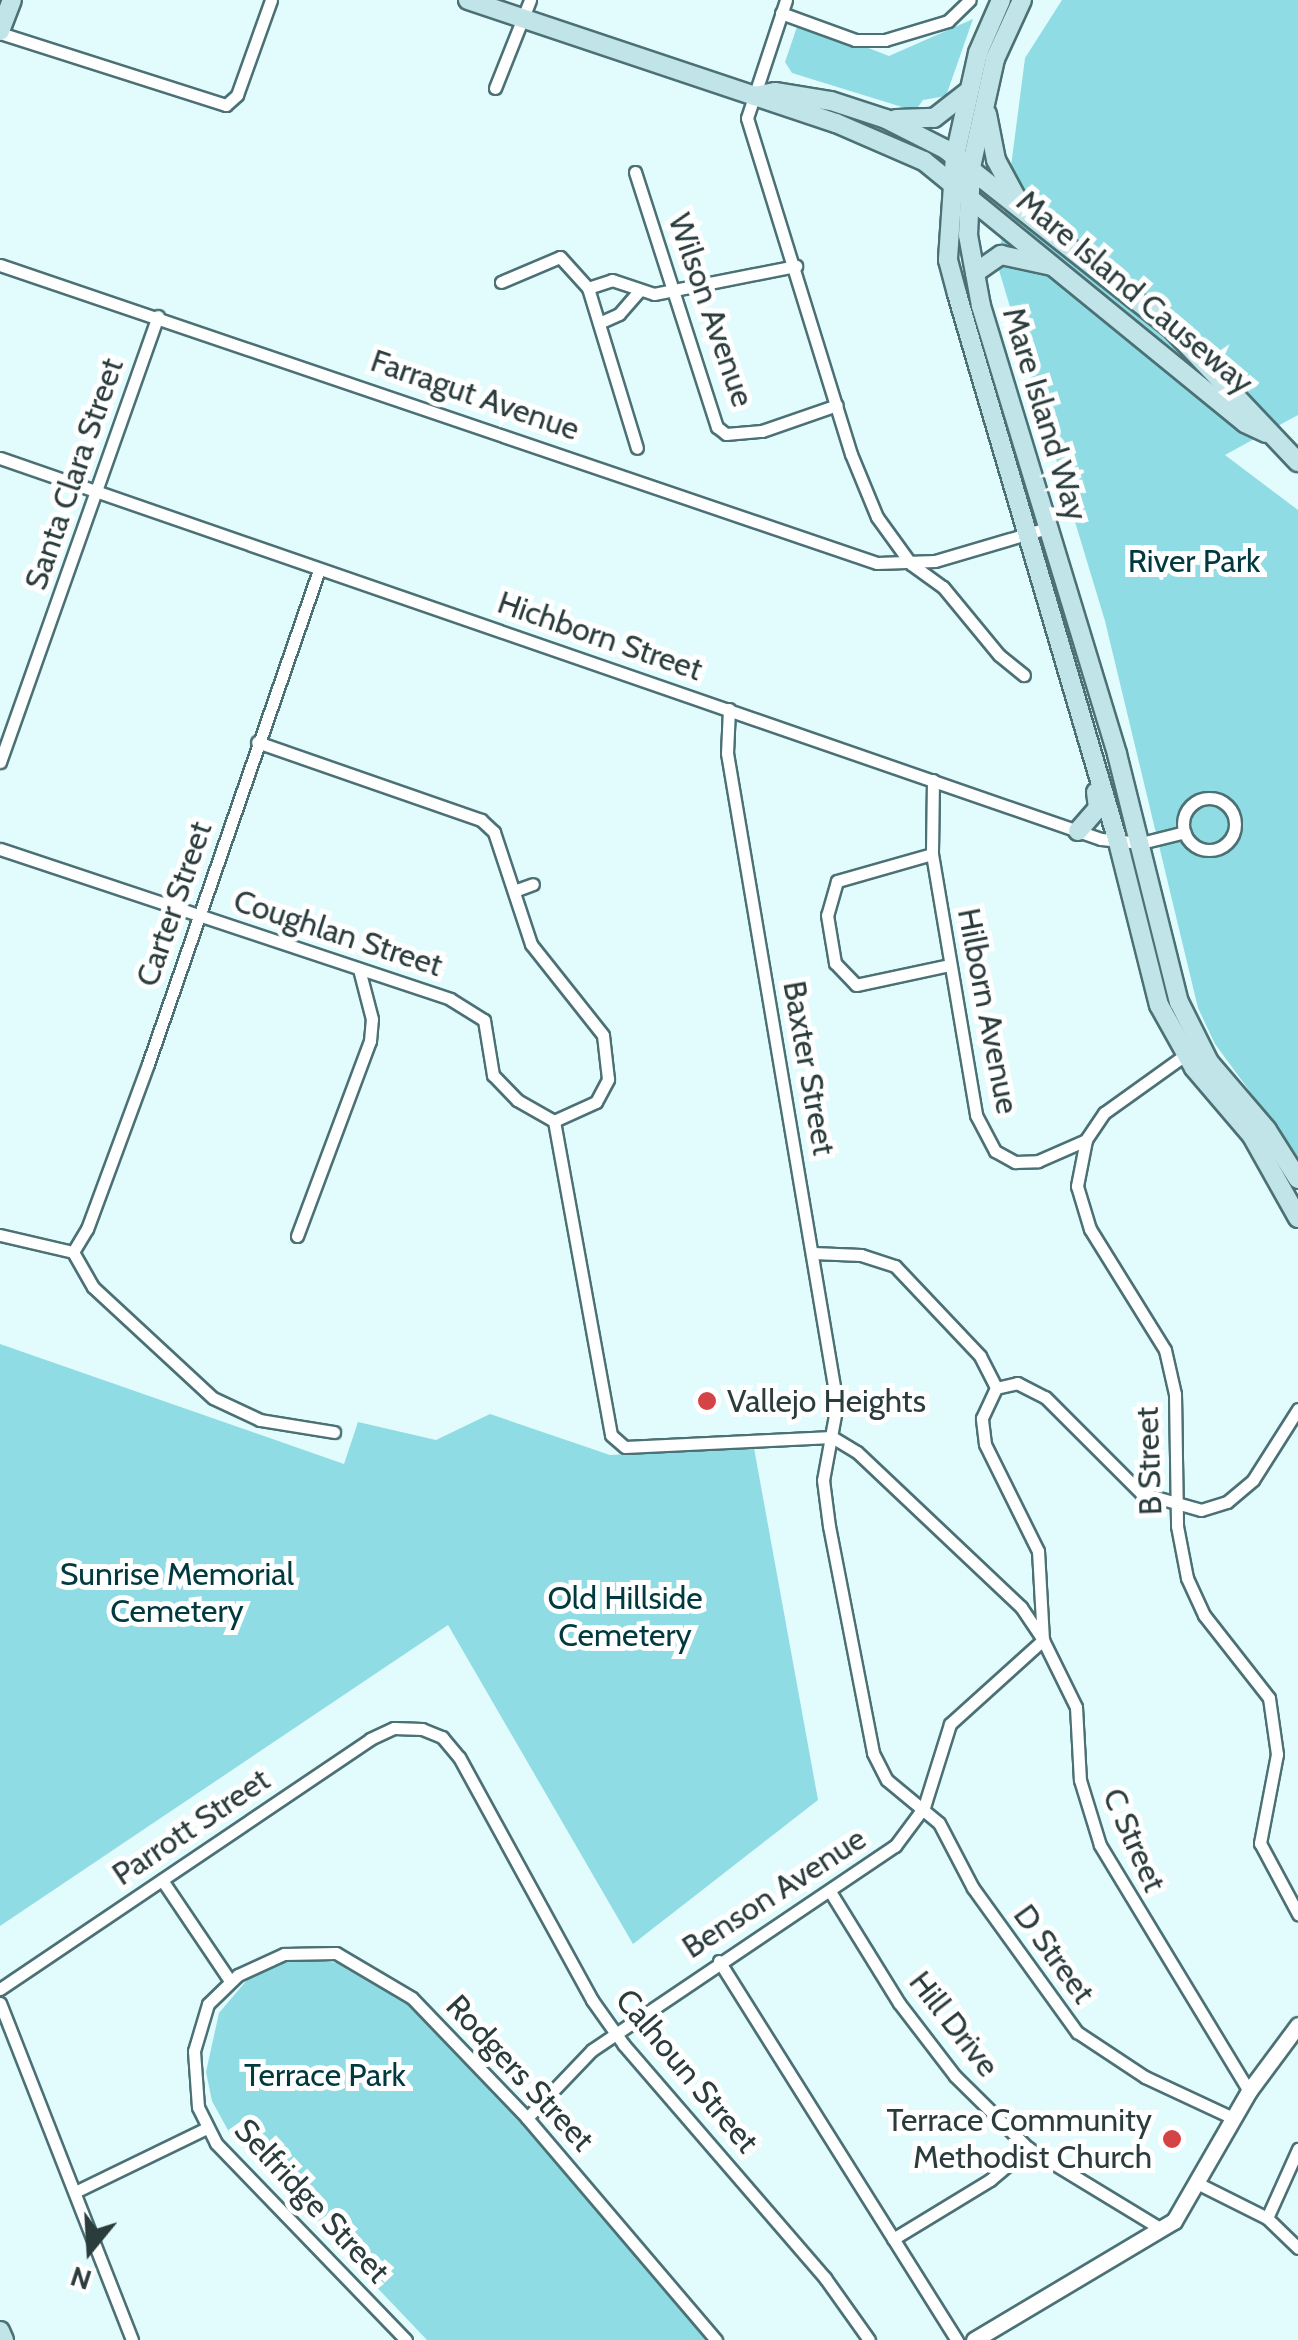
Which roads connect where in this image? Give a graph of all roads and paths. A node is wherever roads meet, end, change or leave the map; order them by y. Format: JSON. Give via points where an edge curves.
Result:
{"nodes":[{"id":1,"x":12,"y":0,"type":"edge"},
{"id":2,"x":271,"y":0,"type":"edge"},
{"id":3,"x":468,"y":0,"type":"edge"},
{"id":4,"x":530,"y":0,"type":"edge"},
{"id":5,"x":970,"y":0,"type":"edge"},
{"id":6,"x":1001,"y":0,"type":"edge"},
{"id":7,"x":1022,"y":0,"type":"edge"},
{"id":8,"x":784,"y":6,"type":"edge"},
{"id":9,"x":523,"y":19,"type":"junction"},
{"id":10,"x":0,"y":32,"type":"edge"},
{"id":11,"x":495,"y":88,"type":"dead end"},
{"id":12,"x":988,"y":91,"type":"junction"},
{"id":13,"x":966,"y":93,"type":"junction"},
{"id":14,"x":754,"y":96,"type":"junction"},
{"id":15,"x":886,"y":119,"type":"junction"},
{"id":16,"x":963,"y":162,"type":"junction"},
{"id":17,"x":635,"y":172,"type":"dead end"},
{"id":18,"x":960,"y":187,"type":"junction"},
{"id":19,"x":1028,"y":213,"type":"junction"},
{"id":20,"x":0,"y":265,"type":"edge"},
{"id":21,"x":796,"y":266,"type":"junction"},
{"id":22,"x":1067,"y":272,"type":"junction"},
{"id":23,"x":975,"y":273,"type":"junction"},
{"id":24,"x":500,"y":282,"type":"dead end"},
{"id":25,"x":588,"y":288,"type":"junction"},
{"id":26,"x":673,"y":289,"type":"junction"},
{"id":27,"x":638,"y":292,"type":"junction"},
{"id":28,"x":158,"y":316,"type":"junction"},
{"id":29,"x":599,"y":323,"type":"junction"},
{"id":30,"x":837,"y":405,"type":"junction"},
{"id":31,"x":1266,"y":433,"type":"junction"},
{"id":32,"x":637,"y":448,"type":"dead end"},
{"id":33,"x":0,"y":458,"type":"edge"},
{"id":34,"x":1298,"y":462,"type":"edge"},
{"id":35,"x":98,"y":494,"type":"junction"},
{"id":36,"x":1047,"y":528,"type":"junction"},
{"id":37,"x":1024,"y":536,"type":"junction"},
{"id":38,"x":910,"y":564,"type":"junction"},
{"id":39,"x":319,"y":570,"type":"junction"},
{"id":40,"x":1024,"y":675,"type":"dead end"},
{"id":41,"x":730,"y":709,"type":"junction"},
{"id":42,"x":257,"y":742,"type":"junction"},
{"id":43,"x":0,"y":762,"type":"edge"},
{"id":44,"x":1093,"y":772,"type":"junction"},
{"id":45,"x":933,"y":780,"type":"junction"},
{"id":46,"x":1078,"y":831,"type":"junction"},
{"id":47,"x":1185,"y":832,"type":"junction"},
{"id":48,"x":1118,"y":842,"type":"junction"},
{"id":49,"x":1141,"y":842,"type":"junction"},
{"id":50,"x":0,"y":849,"type":"edge"},
{"id":51,"x":932,"y":854,"type":"junction"},
{"id":52,"x":534,"y":884,"type":"dead end"},
{"id":53,"x":514,"y":891,"type":"junction"},
{"id":54,"x":200,"y":916,"type":"junction"},
{"id":55,"x":948,"y":965,"type":"junction"},
{"id":56,"x":359,"y":970,"type":"junction"},
{"id":57,"x":1192,"y":1050,"type":"junction"},
{"id":58,"x":554,"y":1121,"type":"junction"},
{"id":59,"x":1086,"y":1140,"type":"junction"},
{"id":60,"x":1298,"y":1179,"type":"edge"},
{"id":61,"x":1298,"y":1218,"type":"edge"},
{"id":62,"x":0,"y":1235,"type":"edge"},
{"id":63,"x":297,"y":1236,"type":"dead end"},
{"id":64,"x":73,"y":1252,"type":"junction"},
{"id":65,"x":814,"y":1253,"type":"junction"},
{"id":66,"x":996,"y":1388,"type":"junction"},
{"id":67,"x":1298,"y":1410,"type":"edge"},
{"id":68,"x":334,"y":1432,"type":"dead end"},
{"id":69,"x":832,"y":1437,"type":"junction"},
{"id":70,"x":1181,"y":1508,"type":"junction"},
{"id":71,"x":1043,"y":1640,"type":"junction"},
{"id":72,"x":418,"y":1729,"type":"joint"},
{"id":73,"x":924,"y":1807,"type":"junction"},
{"id":74,"x":162,"y":1880,"type":"junction"},
{"id":75,"x":831,"y":1893,"type":"junction"},
{"id":76,"x":1298,"y":1914,"type":"edge"},
{"id":77,"x":719,"y":1961,"type":"junction"},
{"id":78,"x":230,"y":1981,"type":"junction"},
{"id":79,"x":0,"y":1989,"type":"edge"},
{"id":80,"x":0,"y":2003,"type":"edge"},
{"id":81,"x":1298,"y":2025,"type":"edge"},
{"id":82,"x":616,"y":2033,"type":"junction"},
{"id":83,"x":1250,"y":2091,"type":"junction"},
{"id":84,"x":527,"y":2118,"type":"junction"},
{"id":85,"x":1233,"y":2118,"type":"junction"},
{"id":86,"x":207,"y":2128,"type":"junction"},
{"id":87,"x":1028,"y":2148,"type":"junction"},
{"id":88,"x":1298,"y":2148,"type":"edge"},
{"id":89,"x":1199,"y":2184,"type":"junction"},
{"id":90,"x":75,"y":2192,"type":"junction"},
{"id":91,"x":1267,"y":2218,"type":"junction"},
{"id":92,"x":1162,"y":2228,"type":"junction"},
{"id":93,"x":894,"y":2239,"type":"junction"},
{"id":94,"x":1298,"y":2248,"type":"edge"},
{"id":95,"x":0,"y":2331,"type":"edge"},
{"id":96,"x":4,"y":2340,"type":"edge"},
{"id":97,"x":132,"y":2340,"type":"edge"},
{"id":98,"x":406,"y":2340,"type":"edge"},
{"id":99,"x":716,"y":2340,"type":"edge"},
{"id":100,"x":869,"y":2340,"type":"edge"},
{"id":101,"x":956,"y":2340,"type":"edge"},
{"id":102,"x":974,"y":2340,"type":"edge"}],
"edges":[{"from":1,"to":10,"type":"main road"},
{"from":2,"to":10,"type":"street","via":[[237,95],[226,105]]},
{"from":3,"to":9,"type":"main road","name":"Mare Island Causeway"},
{"from":4,"to":9,"type":"street"},
{"from":5,"to":8,"type":"street","via":[[948,21],[885,40],[855,40]]},
{"from":6,"to":13,"type":"main road","name":"Mare Island Way"},
{"from":7,"to":12,"type":"main road","name":"Mare Island Way"},
{"from":8,"to":14,"type":"street"},
{"from":9,"to":11,"type":"street"},
{"from":9,"to":14,"type":"main road","name":"Mare Island Causeway"},
{"from":12,"to":16,"type":"main road","name":"Mare Island Way"},
{"from":12,"to":19,"type":"main road","via":[[996,160]]},
{"from":13,"to":15,"type":"main road","via":[[934,118]]},
{"from":13,"to":16,"type":"main road","name":"Mare Island Way"},
{"from":14,"to":15,"type":"main road","via":[[802,96]]},
{"from":14,"to":18,"type":"main road","name":"Mare Island Causeway","via":[[873,137]]},
{"from":14,"to":21,"type":"street","via":[[746,118]]},
{"from":15,"to":16,"type":"main road","name":"Mare Island Causeway"},
{"from":16,"to":18,"type":"main road","name":"Mare Island Way"},
{"from":16,"to":19,"type":"main road","name":"Mare Island Causeway"},
{"from":17,"to":26,"type":"street","name":"Wilson Avenue"},
{"from":18,"to":22,"type":"main road","name":"Mare Island Causeway"},
{"from":18,"to":23,"type":"main road","name":"Mare Island Way"},
{"from":18,"to":37,"type":"main road","name":"Mare Island Way","via":[[948,260]]},
{"from":19,"to":31,"type":"main road","name":"Mare Island Causeway","via":[[1173,330]]},
{"from":20,"to":28,"type":"street","name":"Farragut Avenue"},
{"from":21,"to":26,"type":"street"},
{"from":21,"to":30,"type":"street"},
{"from":22,"to":23,"type":"main road","via":[[1015,255],[992,259]]},
{"from":22,"to":31,"type":"main road","name":"Mare Island Causeway","via":[[1245,424]]},
{"from":23,"to":36,"type":"main road","name":"Mare Island Way"},
{"from":24,"to":25,"type":"street","via":[[560,258]]},
{"from":25,"to":27,"type":"street","via":[[612,280]]},
{"from":25,"to":29,"type":"street"},
{"from":26,"to":27,"type":"street"},
{"from":26,"to":30,"type":"street","name":"Wilson Avenue","via":[[710,412],[726,434],[762,431]]},
{"from":27,"to":29,"type":"street","via":[[619,314]]},
{"from":28,"to":35,"type":"street","name":"Santa Clara Street"},
{"from":28,"to":38,"type":"street","name":"Farragut Avenue","via":[[837,550],[877,563]]},
{"from":29,"to":32,"type":"street"},
{"from":30,"to":38,"type":"street","via":[[869,500]]},
{"from":31,"to":34,"type":"main road","name":"Mare Island Causeway"},
{"from":33,"to":35,"type":"street","name":"Hichborn Street"},
{"from":35,"to":39,"type":"street","name":"Hichborn Street"},
{"from":35,"to":43,"type":"street","name":"Santa Clara Street"},
{"from":36,"to":37,"type":"street"},
{"from":36,"to":49,"type":"main road","name":"Mare Island Way"},
{"from":37,"to":38,"type":"street"},
{"from":37,"to":44,"type":"main road","name":"Mare Island Way"},
{"from":38,"to":40,"type":"street","via":[[943,587]]},
{"from":39,"to":41,"type":"street","name":"Hichborn Street"},
{"from":39,"to":42,"type":"street","name":"Carter Street"},
{"from":41,"to":45,"type":"street","name":"Hichborn Street"},
{"from":41,"to":65,"type":"street","name":"Baxter Street","via":[[727,753]]},
{"from":42,"to":53,"type":"street","via":[[481,820],[494,832]]},
{"from":42,"to":54,"type":"street","name":"Carter Street"},
{"from":44,"to":46,"type":"main road","via":[[1098,808]]},
{"from":44,"to":48,"type":"main road","name":"Mare Island Way"},
{"from":45,"to":46,"type":"street","name":"Hichborn Street"},
{"from":45,"to":51,"type":"street","name":"Hilborn Avenue"},
{"from":46,"to":48,"type":"street","name":"Hichborn Street"},
{"from":47,"to":47,"type":"street","name":"Hichborn Street","via":[[1204,849],[1221,847],[1235,820],[1225,803],[1203,799],[1185,815]]},
{"from":47,"to":49,"type":"street","name":"Hichborn Street"},
{"from":48,"to":49,"type":"street","name":"Hichborn Street"},
{"from":48,"to":57,"type":"main road","via":[[1146,965]]},
{"from":49,"to":57,"type":"main road"},
{"from":50,"to":54,"type":"street","name":"Coughlan Street"},
{"from":51,"to":55,"type":"street","name":"Hilborn Avenue"},
{"from":51,"to":55,"type":"street","via":[[837,881],[827,915],[835,963],[856,985]]},
{"from":52,"to":53,"type":"street"},
{"from":53,"to":58,"type":"street","via":[[531,944],[602,1035],[608,1079],[596,1102]]},
{"from":54,"to":56,"type":"street","name":"Coughlan Street"},
{"from":54,"to":64,"type":"street","name":"Carter Street","via":[[87,1230]]},
{"from":55,"to":59,"type":"street","name":"Hilborn Avenue","via":[[976,1116],[995,1151],[1015,1162],[1038,1161]]},
{"from":56,"to":58,"type":"street","name":"Coughlan Street","via":[[450,999],[484,1020],[501,1089]]},
{"from":56,"to":63,"type":"street","via":[[372,1019],[370,1040]]},
{"from":57,"to":59,"type":"street","via":[[1104,1113]]},
{"from":57,"to":60,"type":"main road"},
{"from":57,"to":61,"type":"main road"},
{"from":58,"to":69,"type":"street","via":[[608,1422],[625,1448]]},
{"from":59,"to":70,"type":"street","name":"B Street","via":[[1077,1186],[1082,1208],[1169,1364]]},
{"from":62,"to":64,"type":"street"},
{"from":64,"to":68,"type":"street","via":[[93,1287],[225,1406]]},
{"from":65,"to":66,"type":"street","via":[[862,1255],[895,1266],[980,1356]]},
{"from":65,"to":69,"type":"street","name":"Baxter Street","via":[[836,1404]]},
{"from":66,"to":70,"type":"street","via":[[1017,1384],[1044,1397],[1126,1481]]},
{"from":66,"to":71,"type":"street","via":[[982,1418],[985,1444],[1038,1551]]},
{"from":67,"to":70,"type":"street","via":[[1241,1492],[1201,1510]]},
{"from":69,"to":71,"type":"street","name":"C Street","via":[[857,1452],[1021,1607]]},
{"from":69,"to":73,"type":"street","name":"Baxter Street","via":[[823,1480],[827,1511],[873,1753],[887,1780]]},
{"from":70,"to":76,"type":"street","name":"B Street","via":[[1178,1526],[1196,1601],[1269,1698],[1277,1754],[1260,1844]]},
{"from":71,"to":73,"type":"street","name":"Benson Avenue","via":[[950,1724]]},
{"from":71,"to":83,"type":"street","name":"C Street","via":[[1076,1707],[1080,1780],[1100,1845]]},
{"from":72,"to":74,"type":"street","name":"Parrott Street","via":[[394,1728],[370,1739]]},
{"from":72,"to":82,"type":"street","name":"Calhoun Street","via":[[442,1737],[459,1757]]},
{"from":73,"to":75,"type":"street","name":"Benson Avenue","via":[[896,1846]]},
{"from":73,"to":85,"type":"street","name":"D Street","via":[[1076,2032],[1145,2077]]},
{"from":74,"to":78,"type":"street"},
{"from":74,"to":79,"type":"street","name":"Parrott Street"},
{"from":75,"to":77,"type":"street","name":"Benson Avenue"},
{"from":75,"to":87,"type":"street","name":"Hill Drive","via":[[921,2035]]},
{"from":77,"to":82,"type":"street","name":"Benson Avenue"},
{"from":77,"to":93,"type":"street"},
{"from":78,"to":84,"type":"street","name":"Rodgers Street","via":[[299,1950],[356,1961],[412,1998]]},
{"from":78,"to":86,"type":"street","name":"Selfridge Street","via":[[208,2004],[194,2051],[198,2107]]},
{"from":80,"to":90,"type":"street"},
{"from":81,"to":83,"type":"street"},
{"from":82,"to":84,"type":"street","name":"Benson Avenue","via":[[570,2069]]},
{"from":82,"to":100,"type":"street","name":"Calhoun Street","via":[[825,2278]]},
{"from":83,"to":85,"type":"street"},
{"from":84,"to":99,"type":"street","name":"Rodgers Street"},
{"from":85,"to":89,"type":"street"},
{"from":86,"to":90,"type":"street"},
{"from":86,"to":98,"type":"street","name":"Selfridge Street"},
{"from":87,"to":92,"type":"street","name":"Hill Drive"},
{"from":87,"to":93,"type":"street","via":[[990,2180]]},
{"from":88,"to":91,"type":"street"},
{"from":89,"to":91,"type":"street"},
{"from":89,"to":92,"type":"street","via":[[1184,2210]]},
{"from":90,"to":97,"type":"street"},
{"from":91,"to":94,"type":"street"},
{"from":92,"to":102,"type":"street"},
{"from":93,"to":101,"type":"street"},
{"from":95,"to":96,"type":"main road"}]}
